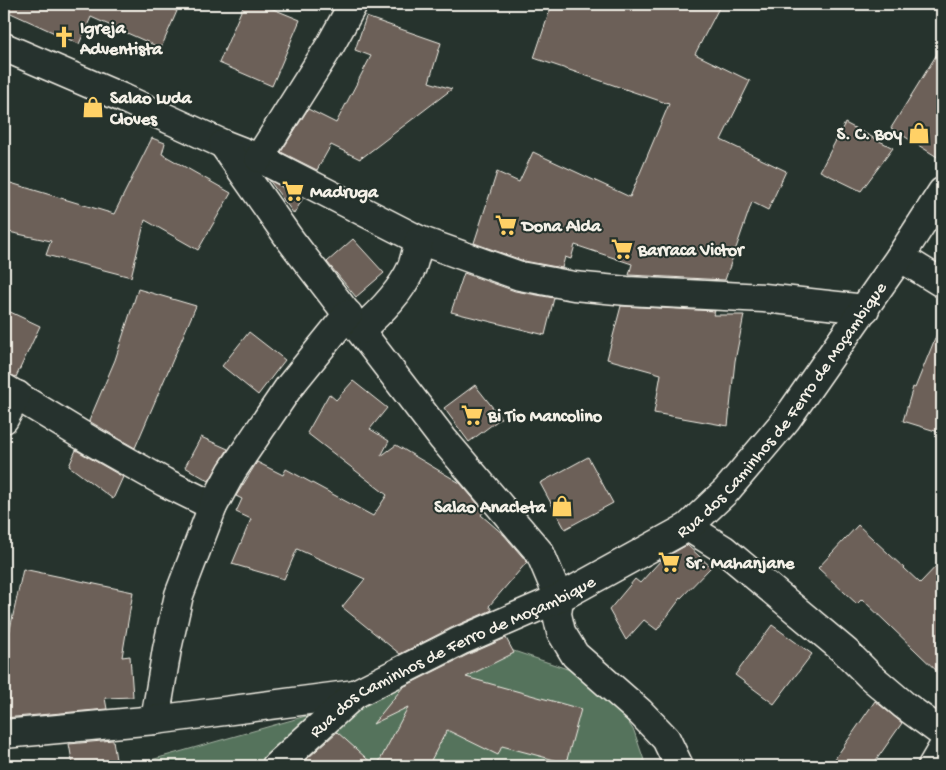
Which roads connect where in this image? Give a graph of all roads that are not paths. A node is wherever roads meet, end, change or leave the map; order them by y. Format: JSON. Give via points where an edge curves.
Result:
{"nodes":[{"id":1,"x":352,"y":4,"type":"edge"},
{"id":2,"x":4,"y":47,"type":"edge"},
{"id":3,"x":223,"y":144,"type":"junction"},
{"id":4,"x":259,"y":158,"type":"junction"},
{"id":5,"x":942,"y":192,"type":"edge"},
{"id":6,"x":419,"y":240,"type":"junction"},
{"id":7,"x":900,"y":257,"type":"junction"},
{"id":8,"x":942,"y":283,"type":"edge"},
{"id":9,"x":865,"y":309,"type":"junction"},
{"id":10,"x":354,"y":322,"type":"junction"},
{"id":11,"x":10,"y":392,"type":"edge"},
{"id":12,"x":4,"y":419,"type":"edge"},
{"id":13,"x":213,"y":506,"type":"junction"},
{"id":14,"x":688,"y":527,"type":"junction"},
{"id":15,"x":558,"y":598,"type":"junction"},
{"id":16,"x":355,"y":694,"type":"junction"},
{"id":17,"x":155,"y":720,"type":"junction"},
{"id":18,"x":942,"y":733,"type":"edge"},
{"id":19,"x":4,"y":734,"type":"edge"},
{"id":20,"x":942,"y":749,"type":"edge"},
{"id":21,"x":276,"y":766,"type":"edge"},
{"id":22,"x":679,"y":766,"type":"edge"},
{"id":23,"x":932,"y":766,"type":"edge"}],
"edges":[{"from":1,"to":4,"type":"street","via":[[331,44]]},
{"from":2,"to":3,"type":"street"},
{"from":3,"to":4,"type":"street"},
{"from":3,"to":10,"type":"street","via":[[289,238]]},
{"from":4,"to":6,"type":"street"},
{"from":5,"to":7,"type":"street","name":"Rua dos Caminhos de Ferro de Moçambique"},
{"from":6,"to":9,"type":"street","via":[[520,276],[574,286],[764,298]]},
{"from":6,"to":10,"type":"street","via":[[412,266],[398,291],[381,312]]},
{"from":7,"to":8,"type":"street"},
{"from":7,"to":9,"type":"street","name":"Rua dos Caminhos de Ferro de Moçambique"},
{"from":9,"to":14,"type":"street","name":"Rua dos Caminhos de Ferro de Moçambique","via":[[786,420],[726,491]]},
{"from":10,"to":13,"type":"street","via":[[289,387],[232,471]]},
{"from":10,"to":15,"type":"street","via":[[443,439],[540,553]]},
{"from":11,"to":12,"type":"street"},
{"from":11,"to":13,"type":"street","via":[[164,482]]},
{"from":13,"to":17,"type":"street","via":[[179,595]]},
{"from":14,"to":15,"type":"street","name":"Rua dos Caminhos de Ferro de Moçambique"},
{"from":14,"to":18,"type":"street","via":[[723,549],[904,705]]},
{"from":15,"to":16,"type":"street","name":"Rua dos Caminhos de Ferro de Moçambique","via":[[460,641]]},
{"from":15,"to":22,"type":"street","via":[[561,632],[575,655],[666,739]]},
{"from":16,"to":17,"type":"street"},
{"from":16,"to":21,"type":"street","name":"Rua dos Caminhos de Ferro de Moçambique"},
{"from":17,"to":19,"type":"street"},
{"from":20,"to":23,"type":"street"}]}
